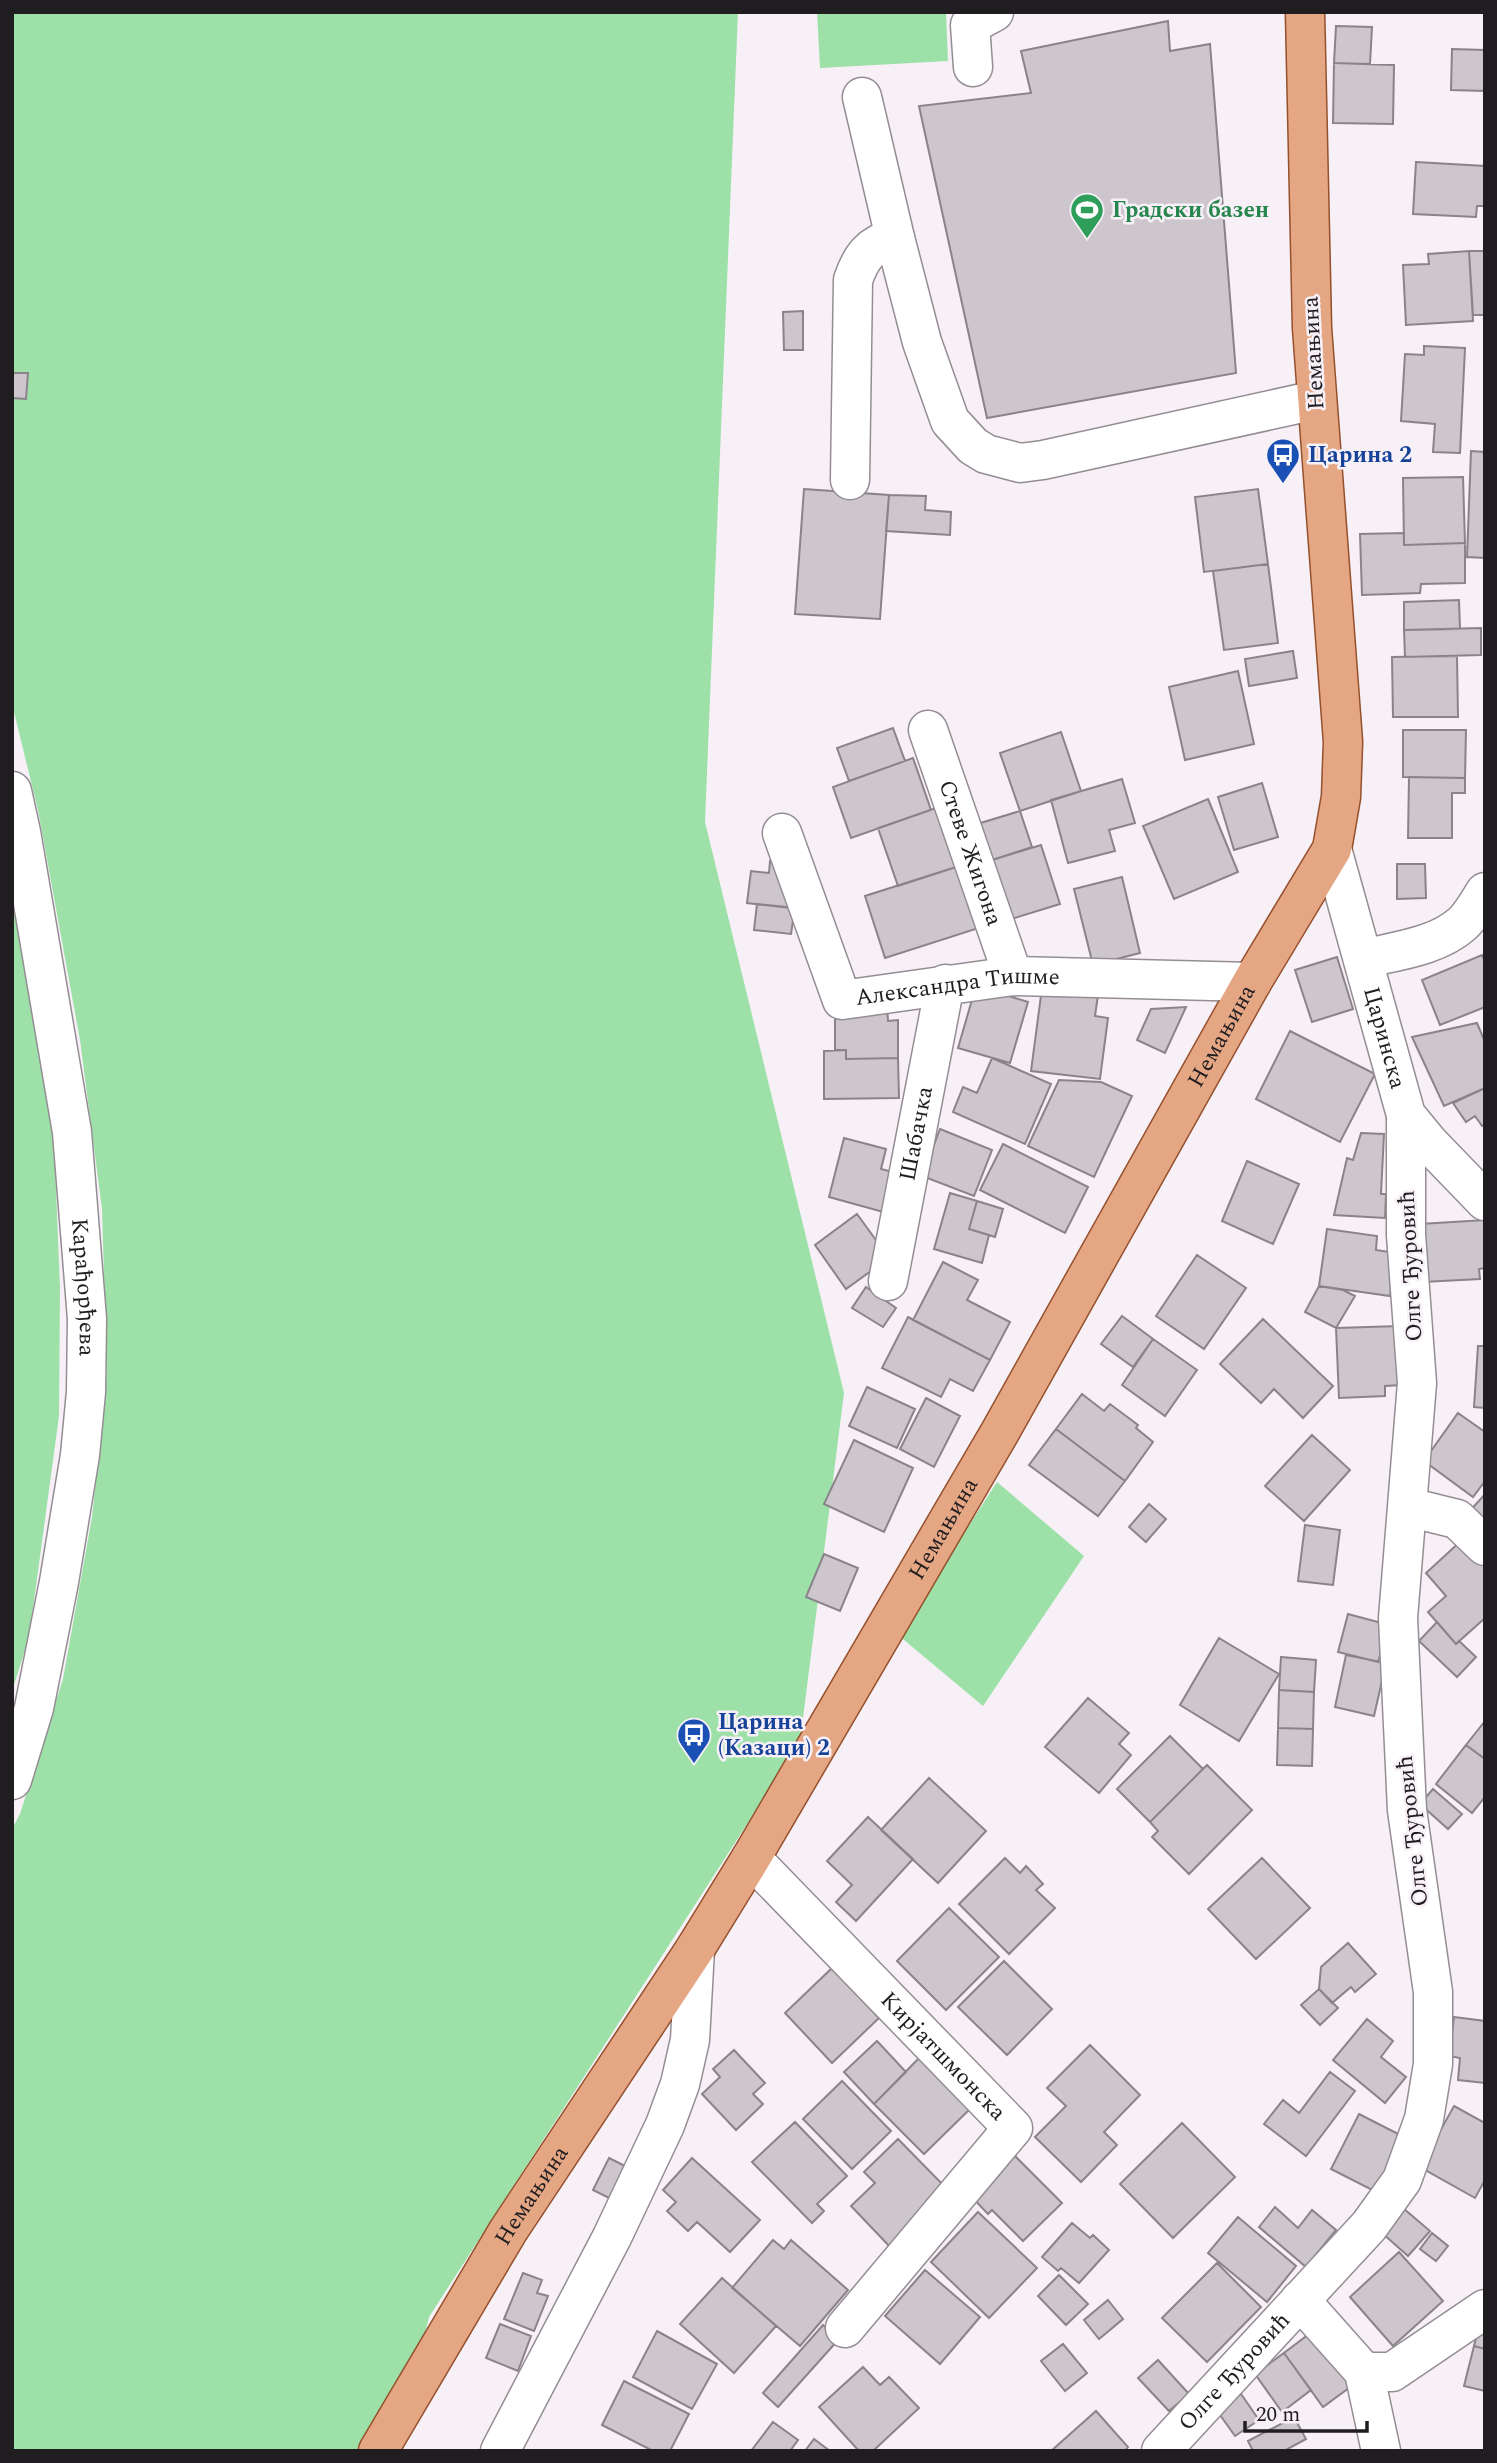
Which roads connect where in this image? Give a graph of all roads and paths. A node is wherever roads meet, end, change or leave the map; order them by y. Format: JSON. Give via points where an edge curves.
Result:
{"nodes":[{"id":1,"x":993,"y":12,"type":"edge"},
{"id":2,"x":1306,"y":12,"type":"edge"},
{"id":3,"x":973,"y":67,"type":"dead end"},
{"id":4,"x":862,"y":97,"type":"dead end"},
{"id":5,"x":895,"y":238,"type":"junction"},
{"id":6,"x":1316,"y":400,"type":"junction"},
{"id":7,"x":850,"y":480,"type":"dead end"},
{"id":8,"x":928,"y":730,"type":"dead end"},
{"id":9,"x":12,"y":792,"type":"edge"},
{"id":10,"x":782,"y":833,"type":"dead end"},
{"id":11,"x":1332,"y":849,"type":"junction"},
{"id":12,"x":1485,"y":892,"type":"edge"},
{"id":13,"x":1363,"y":959,"type":"junction"},
{"id":14,"x":1013,"y":976,"type":"junction"},
{"id":15,"x":1252,"y":982,"type":"junction"},
{"id":16,"x":946,"y":984,"type":"junction"},
{"id":17,"x":1406,"y":1115,"type":"junction"},
{"id":18,"x":1485,"y":1201,"type":"edge"},
{"id":19,"x":888,"y":1281,"type":"dead end"},
{"id":20,"x":1408,"y":1507,"type":"junction"},
{"id":21,"x":1485,"y":1546,"type":"edge"},
{"id":22,"x":12,"y":1780,"type":"edge"},
{"id":23,"x":751,"y":1858,"type":"junction"},
{"id":24,"x":695,"y":1949,"type":"junction"},
{"id":25,"x":1300,"y":2300,"type":"junction"},
{"id":26,"x":1485,"y":2309,"type":"edge"},
{"id":27,"x":845,"y":2328,"type":"dead end"},
{"id":28,"x":1364,"y":2372,"type":"junction"},
{"id":29,"x":378,"y":2451,"type":"edge"},
{"id":30,"x":500,"y":2451,"type":"edge"},
{"id":31,"x":1161,"y":2451,"type":"edge"},
{"id":32,"x":1381,"y":2451,"type":"edge"}],
"edges":[{"from":1,"to":3,"type":"street","via":[[970,25]]},
{"from":2,"to":6,"type":"main road","name":"Немањина"},
{"from":4,"to":5,"type":"street"},
{"from":5,"to":6,"type":"street","via":[[922,342],[950,421],[986,454],[1020,463],[1043,460]]},
{"from":5,"to":7,"type":"street","via":[[868,251],[853,280]]},
{"from":6,"to":11,"type":"main road","name":"Немањина","via":[[1343,742],[1342,797]]},
{"from":8,"to":14,"type":"street","name":"Стеве Жигона"},
{"from":9,"to":22,"type":"street","name":"Карађорђева","via":[[72,1132],[87,1319],[78,1468],[34,1708]]},
{"from":10,"to":16,"type":"street","name":"Александра Тишме","via":[[842,1000]]},
{"from":11,"to":13,"type":"street","name":"Царинска"},
{"from":11,"to":15,"type":"main road","name":"Немањина"},
{"from":12,"to":13,"type":"street","via":[[1464,922],[1448,935]]},
{"from":13,"to":17,"type":"street","name":"Царинска"},
{"from":14,"to":15,"type":"street","name":"Александра Тишме"},
{"from":14,"to":16,"type":"street","name":"Александра Тишме"},
{"from":15,"to":23,"type":"main road","name":"Немањина","via":[[1000,1432]]},
{"from":16,"to":19,"type":"street","name":"Шабачка"},
{"from":17,"to":18,"type":"street","name":"Царинска"},
{"from":17,"to":20,"type":"street","name":"Олге Ђуровић","via":[[1406,1235],[1418,1383]]},
{"from":20,"to":21,"type":"street","via":[[1457,1519]]},
{"from":20,"to":25,"type":"street","name":"Олге Ђуровић","via":[[1398,1618],[1407,1810],[1433,1992],[1433,2064],[1424,2119],[1402,2180],[1369,2226]]},
{"from":23,"to":24,"type":"main road","name":"Немањина"},
{"from":23,"to":27,"type":"street","name":"Кирјатшмонска","via":[[1013,2128]]},
{"from":24,"to":29,"type":"main road","name":"Немањина","via":[[508,2231]]},
{"from":24,"to":30,"type":"street","name":"Немањина","via":[[690,2040],[665,2125]]},
{"from":25,"to":28,"type":"street"},
{"from":25,"to":31,"type":"street","name":"Олге Ђуровић"},
{"from":26,"to":28,"type":"street","via":[[1392,2372]]},
{"from":28,"to":32,"type":"street"}]}
